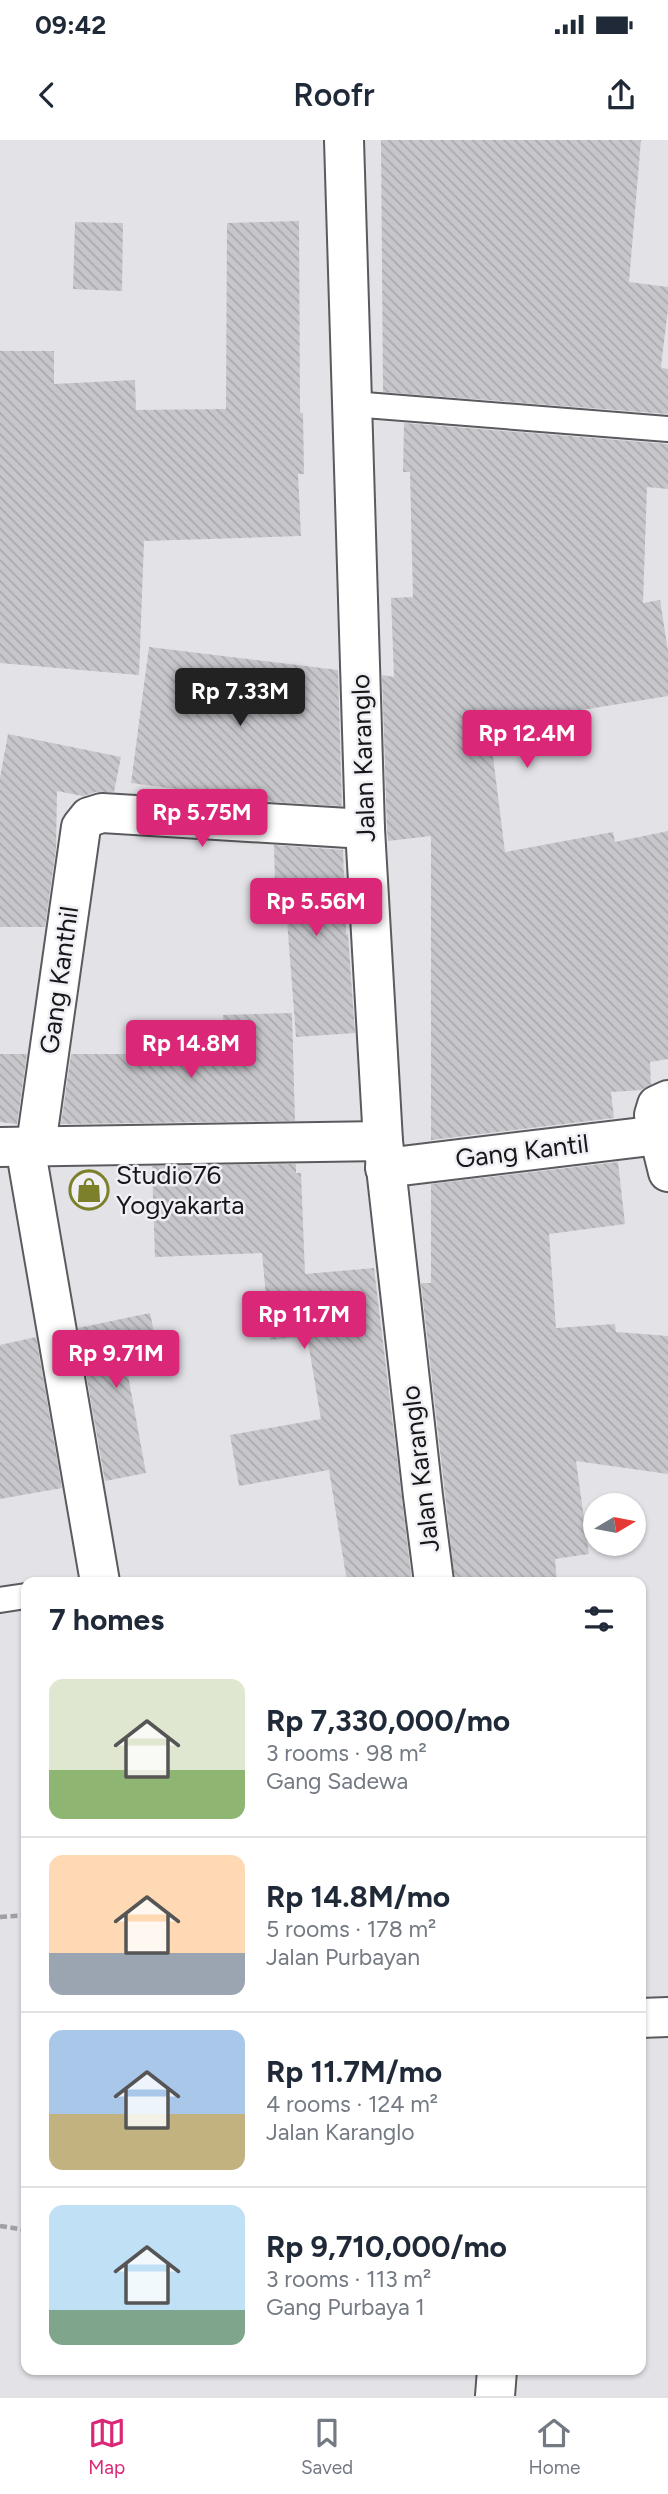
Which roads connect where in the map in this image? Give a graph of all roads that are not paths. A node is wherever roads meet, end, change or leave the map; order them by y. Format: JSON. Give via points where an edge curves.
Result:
{"nodes":[{"id":1,"x":344,"y":140,"type":"edge"},
{"id":2,"x":352,"y":404,"type":"junction"},
{"id":3,"x":668,"y":429,"type":"edge"},
{"id":4,"x":365,"y":829,"type":"junction"},
{"id":5,"x":663,"y":1117,"type":"edge"},
{"id":6,"x":20,"y":1146,"type":"edge"},
{"id":7,"x":384,"y":1154,"type":"junction"},
{"id":8,"x":668,"y":1172,"type":"edge"},
{"id":9,"x":99,"y":1577,"type":"edge"},
{"id":10,"x":434,"y":1577,"type":"edge"},
{"id":11,"x":21,"y":1597,"type":"edge"},
{"id":12,"x":0,"y":1600,"type":"edge"},
{"id":13,"x":668,"y":2017,"type":"edge"},
{"id":14,"x":646,"y":2018,"type":"edge"},
{"id":15,"x":497,"y":2375,"type":"edge"},
{"id":16,"x":495,"y":2396,"type":"edge"}],
"edges":[{"from":1,"to":2,"type":"street","name":"Jalan Karanglo"},
{"from":2,"to":3,"type":"lane"},
{"from":2,"to":4,"type":"street","name":"Jalan Karanglo"},
{"from":4,"to":6,"type":"street","name":"Gang Kanthil","via":[[102,813],[89,817],[81,827]]},
{"from":4,"to":7,"type":"street","name":"Jalan Karanglo"},
{"from":5,"to":7,"type":"street","name":"Gang Kantil"},
{"from":5,"to":8,"type":"street"},
{"from":6,"to":7,"type":"street","name":"Gang Kantil"},
{"from":6,"to":9,"type":"street","name":"Gang Kanthil"},
{"from":7,"to":10,"type":"street","name":"Jalan Karanglo"},
{"from":11,"to":12,"type":"lane"},
{"from":13,"to":14,"type":"street"},
{"from":15,"to":16,"type":"street"}]}
